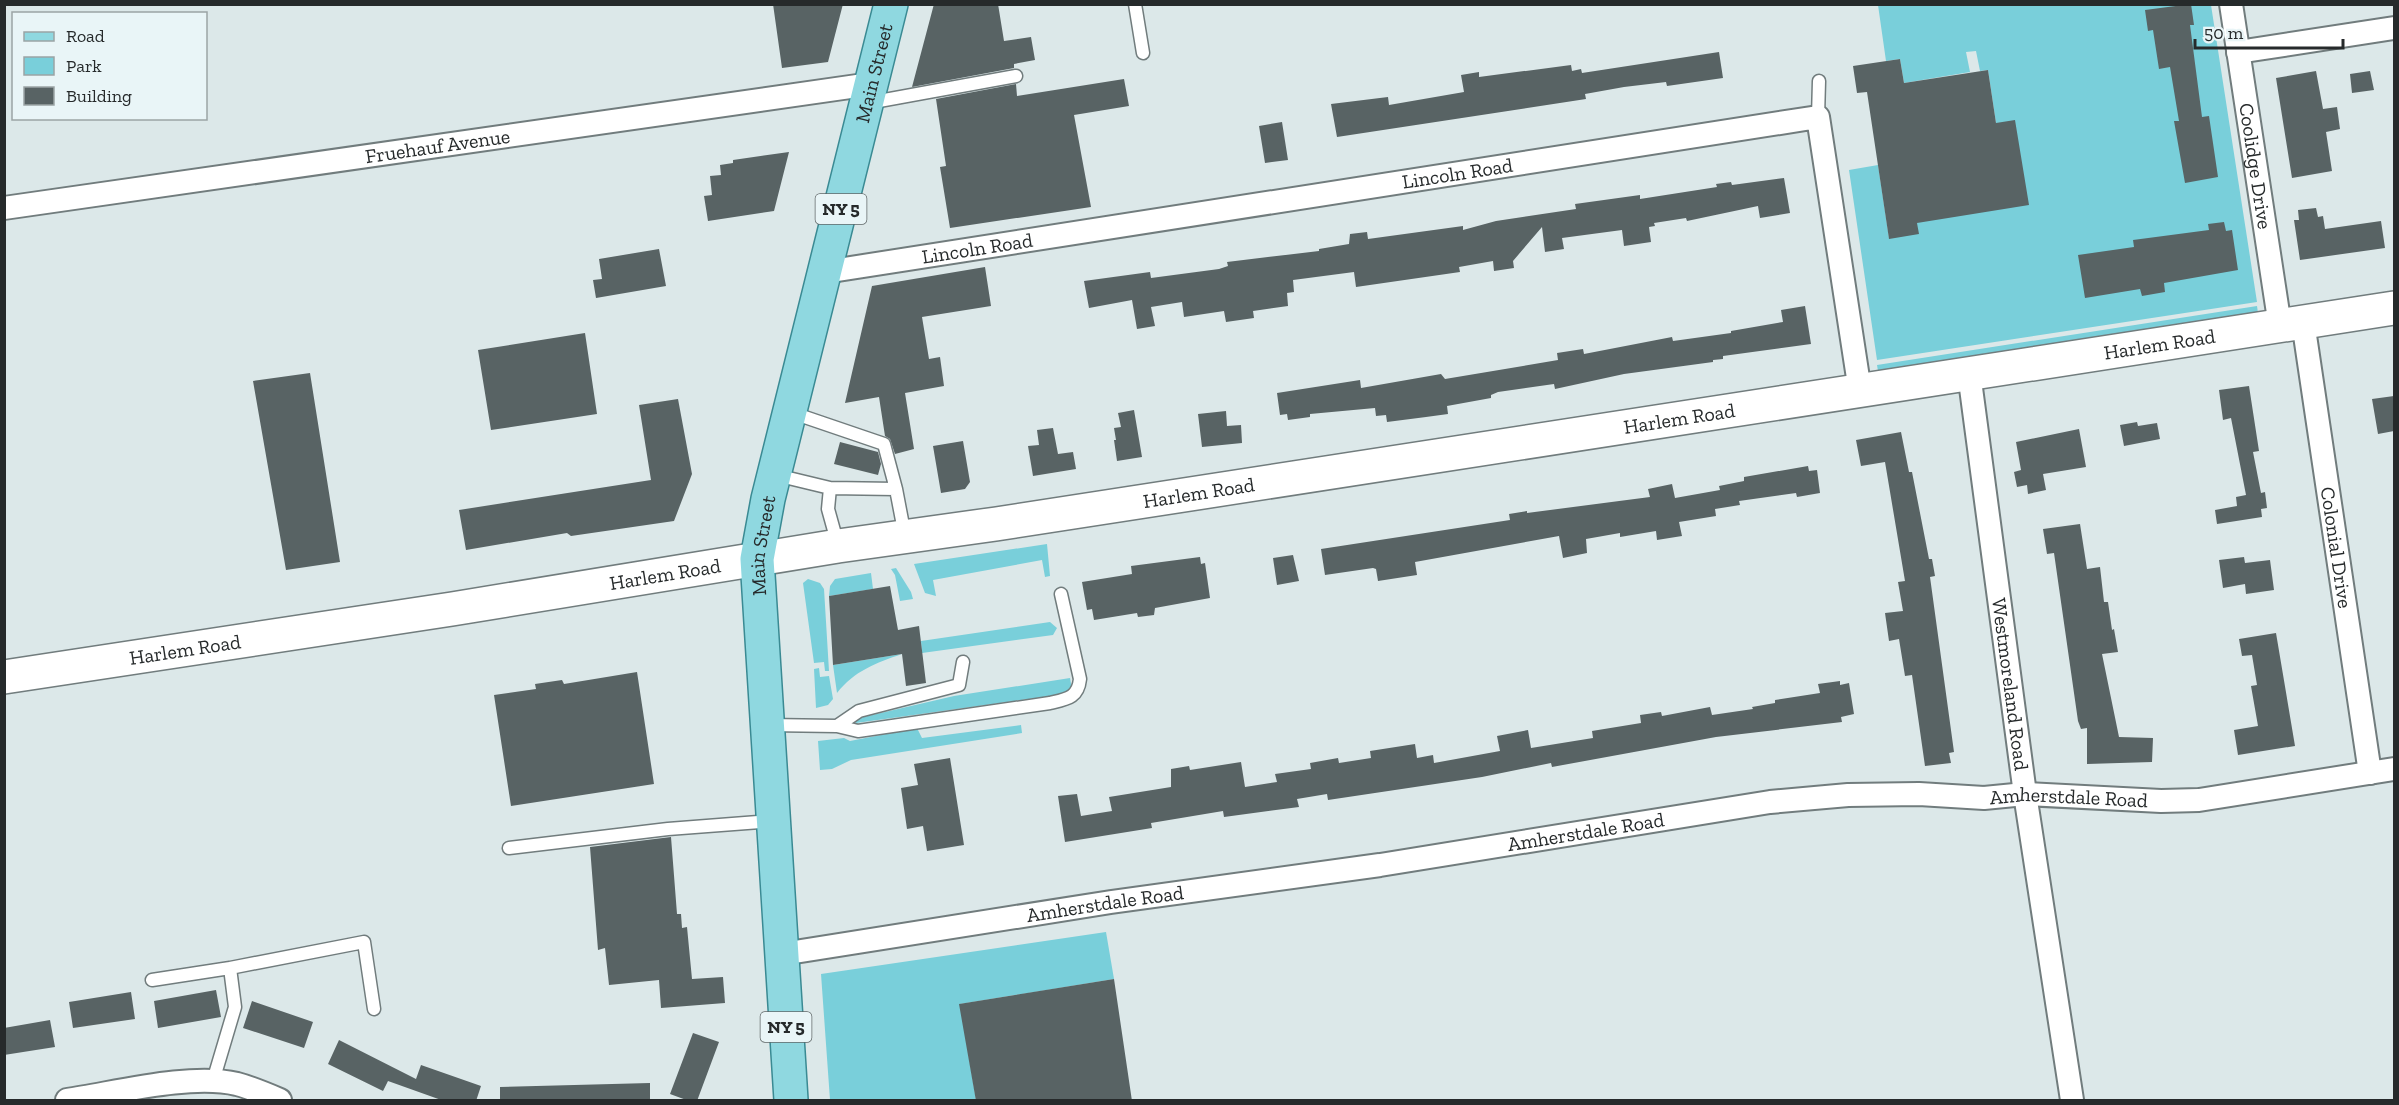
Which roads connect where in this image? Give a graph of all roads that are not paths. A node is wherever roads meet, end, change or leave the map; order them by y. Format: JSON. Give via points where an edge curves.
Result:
{"nodes":[{"id":1,"x":891,"y":4,"type":"edge"},
{"id":2,"x":1135,"y":4,"type":"edge"},
{"id":3,"x":2231,"y":4,"type":"edge"},
{"id":4,"x":2394,"y":28,"type":"edge"},
{"id":5,"x":2238,"y":52,"type":"junction"},
{"id":6,"x":1143,"y":53,"type":"dead end"},
{"id":7,"x":1016,"y":76,"type":"dead end"},
{"id":8,"x":1819,"y":81,"type":"dead end"},
{"id":9,"x":869,"y":93,"type":"junction"},
{"id":10,"x":1818,"y":117,"type":"junction"},
{"id":11,"x":4,"y":208,"type":"edge"},
{"id":12,"x":825,"y":272,"type":"junction"},
{"id":13,"x":2394,"y":308,"type":"edge"},
{"id":14,"x":2291,"y":324,"type":"junction"},
{"id":15,"x":1969,"y":373,"type":"junction"},
{"id":16,"x":1860,"y":391,"type":"junction"},
{"id":17,"x":790,"y":411,"type":"junction"},
{"id":18,"x":774,"y":474,"type":"junction"},
{"id":19,"x":830,"y":488,"type":"junction"},
{"id":20,"x":896,"y":489,"type":"junction"},
{"id":21,"x":905,"y":536,"type":"junction"},
{"id":22,"x":838,"y":546,"type":"junction"},
{"id":23,"x":757,"y":559,"type":"junction"},
{"id":24,"x":1060,"y":594,"type":"dead end"},
{"id":25,"x":963,"y":662,"type":"dead end"},
{"id":26,"x":4,"y":677,"type":"edge"},
{"id":27,"x":767,"y":725,"type":"junction"},
{"id":28,"x":837,"y":726,"type":"junction"},
{"id":29,"x":2394,"y":769,"type":"edge"},
{"id":30,"x":2370,"y":773,"type":"junction"},
{"id":31,"x":2025,"y":794,"type":"junction"},
{"id":32,"x":773,"y":821,"type":"junction"},
{"id":33,"x":509,"y":848,"type":"dead end"},
{"id":34,"x":782,"y":954,"type":"junction"},
{"id":35,"x":230,"y":968,"type":"junction"},
{"id":36,"x":152,"y":980,"type":"dead end"},
{"id":37,"x":374,"y":1009,"type":"dead end"},
{"id":38,"x":213,"y":1082,"type":"junction"},
{"id":39,"x":67,"y":1101,"type":"edge"},
{"id":40,"x":279,"y":1101,"type":"edge"},
{"id":41,"x":791,"y":1101,"type":"edge"},
{"id":42,"x":2072,"y":1101,"type":"edge"}],
"edges":[{"from":1,"to":9,"type":"main road","name":"Main Street","number":"NY 5"},
{"from":2,"to":6,"type":"lane"},
{"from":3,"to":5,"type":"street","name":"Coolidge Drive"},
{"from":4,"to":5,"type":"street"},
{"from":5,"to":14,"type":"street","name":"Coolidge Drive"},
{"from":7,"to":9,"type":"lane"},
{"from":8,"to":10,"type":"lane"},
{"from":9,"to":11,"type":"street","name":"Fruehauf Avenue"},
{"from":9,"to":12,"type":"main road","name":"Main Street","number":"NY 5"},
{"from":10,"to":12,"type":"street","name":"Lincoln Road"},
{"from":10,"to":16,"type":"street"},
{"from":12,"to":17,"type":"main road","name":"Main Street","number":"NY 5"},
{"from":13,"to":14,"type":"main road","name":"Harlem Road"},
{"from":14,"to":15,"type":"main road","name":"Harlem Road"},
{"from":14,"to":30,"type":"street","name":"Colonial Drive"},
{"from":15,"to":16,"type":"main road","name":"Harlem Road"},
{"from":15,"to":31,"type":"street","name":"Westmoreland Road"},
{"from":16,"to":21,"type":"main road","name":"Harlem Road"},
{"from":17,"to":18,"type":"main road","name":"Main Street","number":"NY 5"},
{"from":17,"to":20,"type":"lane","via":[[884,444]]},
{"from":18,"to":19,"type":"lane"},
{"from":18,"to":23,"type":"main road","name":"Main Street","number":"NY 5"},
{"from":19,"to":20,"type":"lane"},
{"from":19,"to":22,"type":"lane","via":[[828,509]]},
{"from":20,"to":21,"type":"lane"},
{"from":21,"to":22,"type":"main road","name":"Harlem Road"},
{"from":22,"to":23,"type":"main road","name":"Harlem Road"},
{"from":23,"to":26,"type":"main road","name":"Harlem Road"},
{"from":23,"to":27,"type":"main road","name":"Main Street","number":"NY 5"},
{"from":24,"to":28,"type":"lane","via":[[1080,679],[1079,690],[1072,697],[876,729],[848,730]]},
{"from":25,"to":28,"type":"lane","via":[[960,685],[859,711]]},
{"from":27,"to":28,"type":"lane"},
{"from":27,"to":32,"type":"main road","name":"Main Street","number":"NY 5"},
{"from":29,"to":30,"type":"street","name":"Amherstdale Road"},
{"from":30,"to":31,"type":"street","name":"Amherstdale Road","via":[[2199,800]]},
{"from":31,"to":34,"type":"street","name":"Amherstdale Road","via":[[1984,798],[1848,795],[1770,802]]},
{"from":31,"to":42,"type":"street","name":"Westmoreland Road"},
{"from":32,"to":33,"type":"lane"},
{"from":32,"to":34,"type":"main road","name":"Main Street","number":"NY 5"},
{"from":34,"to":41,"type":"main road","name":"Main Street","number":"NY 5"},
{"from":35,"to":36,"type":"lane"},
{"from":35,"to":37,"type":"lane","via":[[364,942]]},
{"from":35,"to":38,"type":"lane","via":[[235,1007]]},
{"from":38,"to":39,"type":"street","via":[[185,1082]]},
{"from":38,"to":40,"type":"street","via":[[235,1084]]}]}
